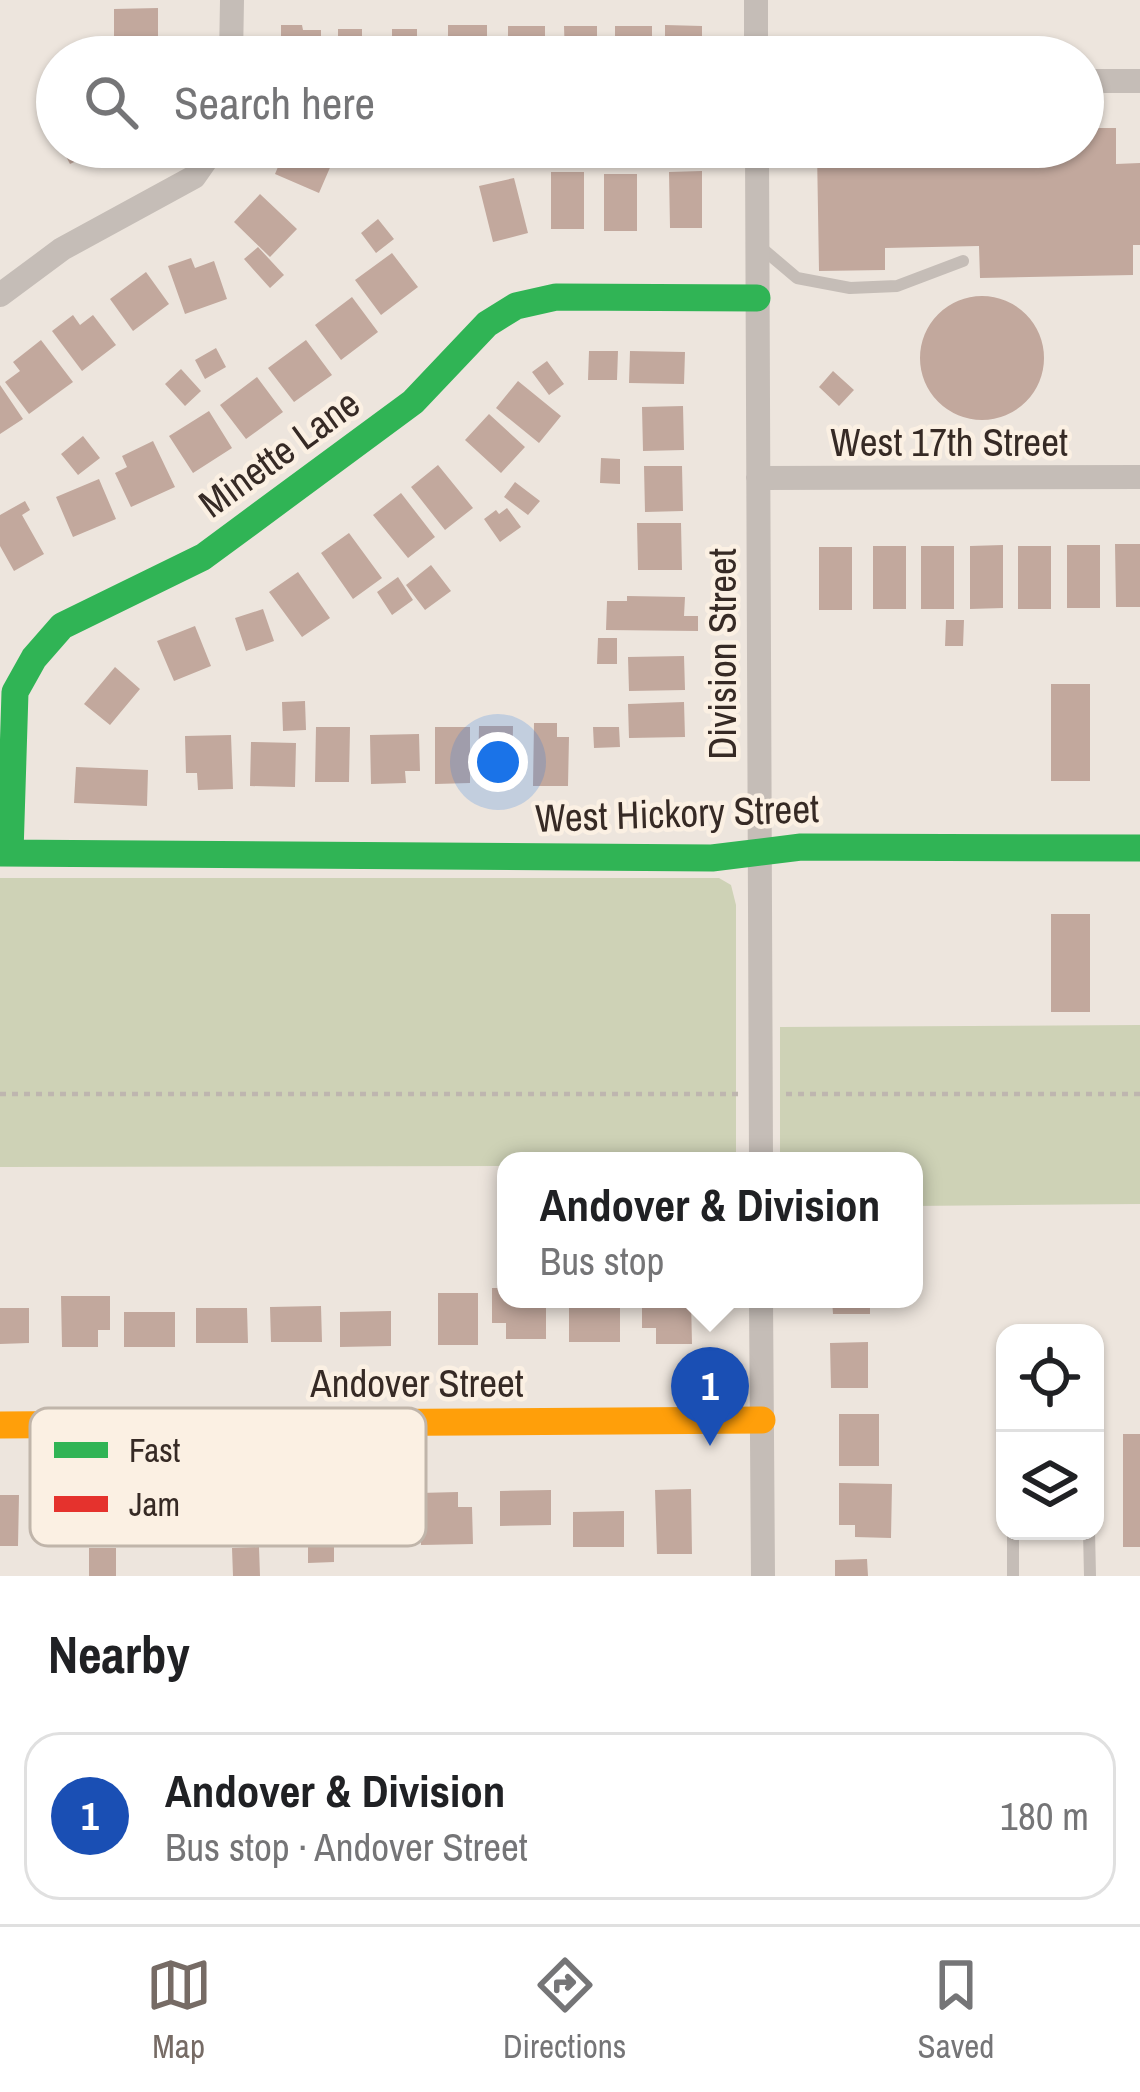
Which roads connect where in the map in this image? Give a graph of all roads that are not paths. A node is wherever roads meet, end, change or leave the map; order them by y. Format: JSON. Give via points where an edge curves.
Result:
{"nodes":[{"id":1,"x":232,"y":0,"type":"edge"},
{"id":2,"x":756,"y":0,"type":"edge"},
{"id":3,"x":231,"y":36,"type":"edge"},
{"id":4,"x":756,"y":36,"type":"edge"},
{"id":5,"x":1104,"y":81,"type":"edge"},
{"id":6,"x":1140,"y":81,"type":"edge"},
{"id":7,"x":200,"y":168,"type":"edge"},
{"id":8,"x":757,"y":168,"type":"edge"},
{"id":9,"x":757,"y":244,"type":"junction"},
{"id":10,"x":963,"y":261,"type":"dead end"},
{"id":11,"x":0,"y":295,"type":"edge"},
{"id":12,"x":757,"y":298,"type":"junction"},
{"id":13,"x":1140,"y":477,"type":"edge"},
{"id":14,"x":758,"y":478,"type":"junction"},
{"id":15,"x":1140,"y":848,"type":"edge"},
{"id":16,"x":5,"y":853,"type":"edge"},
{"id":17,"x":758,"y":854,"type":"junction"},
{"id":18,"x":760,"y":1152,"type":"edge"},
{"id":19,"x":761,"y":1308,"type":"edge"},
{"id":20,"x":762,"y":1420,"type":"junction"},
{"id":21,"x":426,"y":1422,"type":"edge"},
{"id":22,"x":0,"y":1425,"type":"edge"},
{"id":23,"x":30,"y":1425,"type":"edge"},
{"id":24,"x":1012,"y":1540,"type":"edge"},
{"id":25,"x":1089,"y":1540,"type":"edge"},
{"id":26,"x":763,"y":1576,"type":"edge"},
{"id":27,"x":1013,"y":1576,"type":"edge"},
{"id":28,"x":1090,"y":1576,"type":"edge"}],
"edges":[{"from":1,"to":3,"type":"street"},
{"from":2,"to":4,"type":"street"},
{"from":5,"to":6,"type":"street"},
{"from":7,"to":11,"type":"street"},
{"from":8,"to":9,"type":"street","name":"Division Street"},
{"from":9,"to":10,"type":"lane","via":[[797,278],[850,288],[897,286]]},
{"from":9,"to":12,"type":"street","name":"Division Street"},
{"from":12,"to":14,"type":"street","name":"Division Street"},
{"from":12,"to":16,"type":"street","name":"Minette Lane","via":[[556,297],[516,306],[487,323],[413,403],[203,557],[62,626],[14,692]]},
{"from":13,"to":14,"type":"street","name":"West 17th Street"},
{"from":14,"to":17,"type":"street","name":"Division Street"},
{"from":15,"to":17,"type":"street","name":"West Hickory Street","via":[[801,847]]},
{"from":16,"to":17,"type":"street","name":"West Hickory Street"},
{"from":17,"to":18,"type":"street","name":"Division Street"},
{"from":19,"to":20,"type":"street"},
{"from":20,"to":21,"type":"street","name":"Andover Street"},
{"from":20,"to":26,"type":"street"},
{"from":22,"to":23,"type":"street","name":"Andover Street"},
{"from":24,"to":27,"type":"lane"},
{"from":25,"to":28,"type":"lane"}]}
